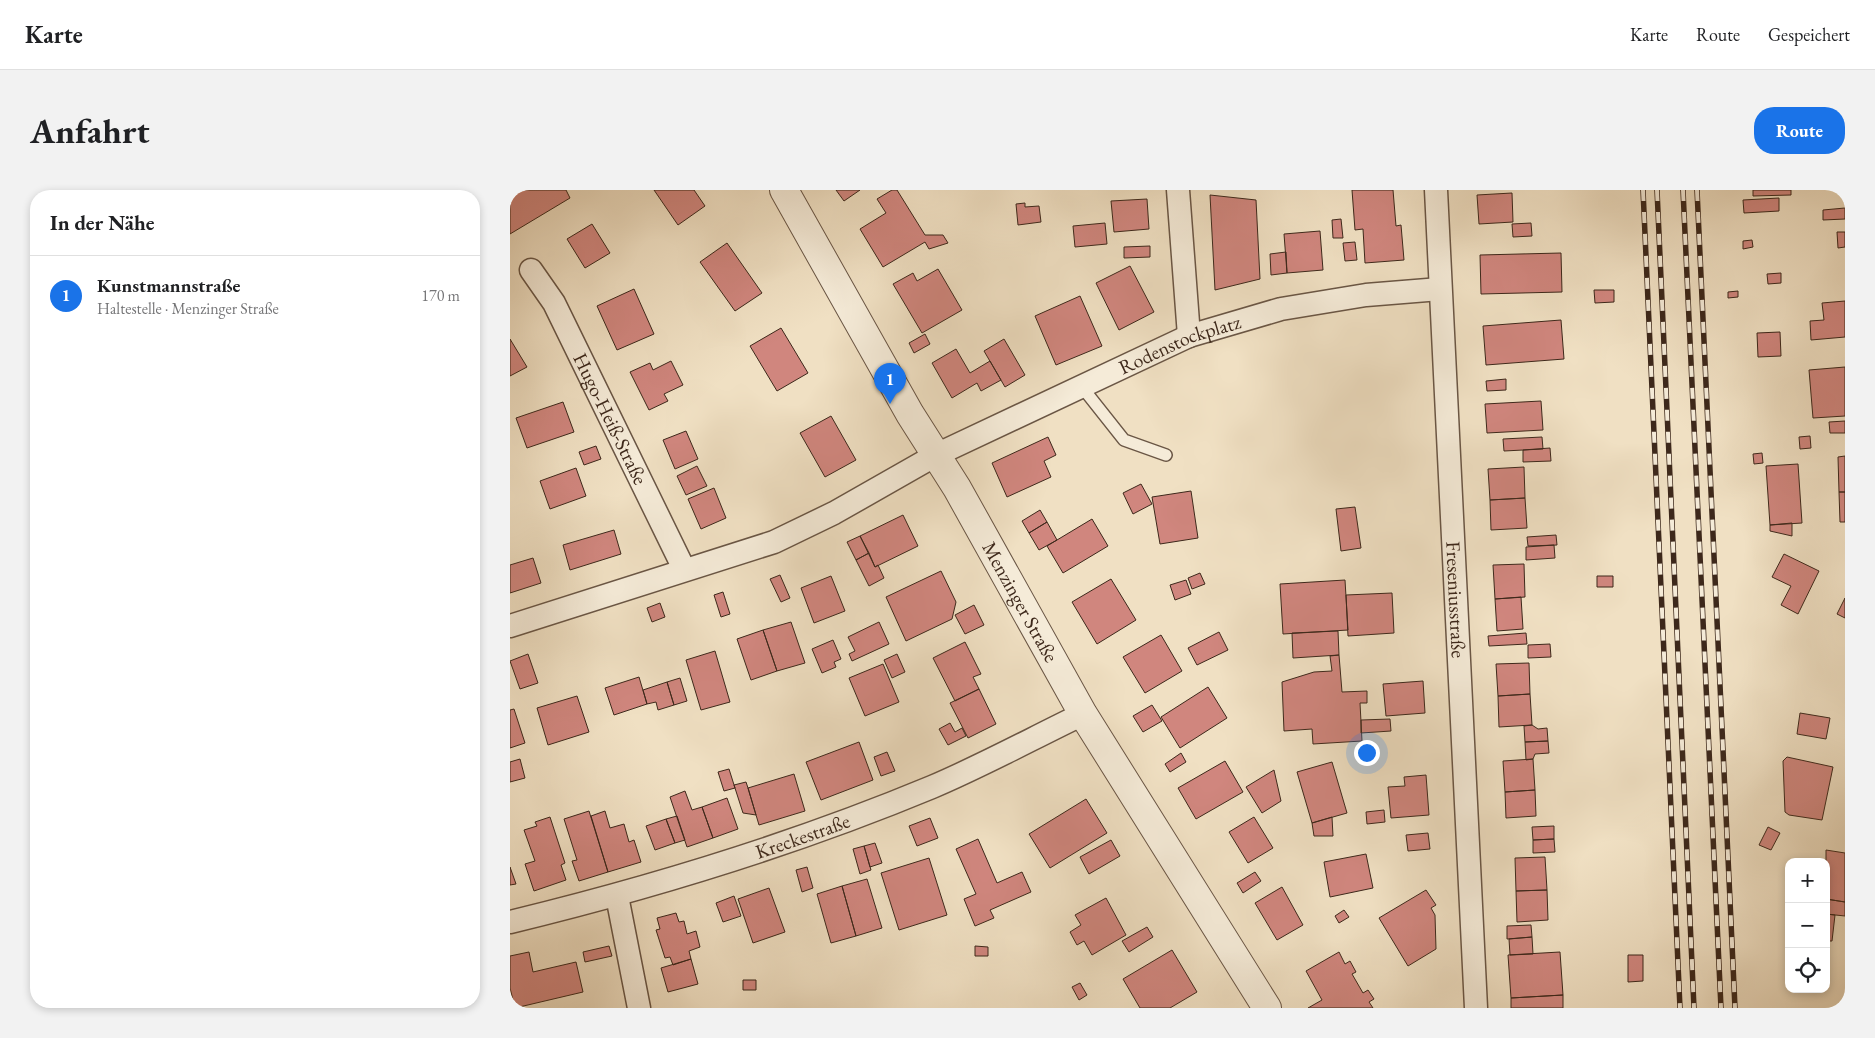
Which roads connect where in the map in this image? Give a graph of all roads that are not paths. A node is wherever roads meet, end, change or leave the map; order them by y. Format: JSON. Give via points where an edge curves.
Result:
{"nodes":[{"id":1,"x":784,"y":190,"type":"edge"},
{"id":2,"x":1178,"y":190,"type":"edge"},
{"id":3,"x":1436,"y":190,"type":"edge"},
{"id":4,"x":531,"y":270,"type":"dead end"},
{"id":5,"x":1440,"y":289,"type":"junction"},
{"id":6,"x":1189,"y":336,"type":"junction"},
{"id":7,"x":1082,"y":387,"type":"junction"},
{"id":8,"x":936,"y":455,"type":"junction"},
{"id":9,"x":1166,"y":455,"type":"dead end"},
{"id":10,"x":684,"y":568,"type":"junction"},
{"id":11,"x":510,"y":626,"type":"edge"},
{"id":12,"x":1083,"y":714,"type":"junction"},
{"id":13,"x":617,"y":896,"type":"junction"},
{"id":14,"x":510,"y":922,"type":"edge"},
{"id":15,"x":638,"y":1008,"type":"edge"},
{"id":16,"x":1267,"y":1008,"type":"edge"},
{"id":17,"x":1476,"y":1008,"type":"edge"}],
"edges":[{"from":1,"to":8,"type":"street","name":"Menzinger Straße","via":[[905,406]]},
{"from":2,"to":6,"type":"street"},
{"from":3,"to":5,"type":"street","name":"Freseniusstraße"},
{"from":4,"to":10,"type":"street","name":"Hugo-Heiß-Straße","via":[[554,303]]},
{"from":5,"to":6,"type":"street","name":"Rodenstockplatz","via":[[1366,295],[1281,309]]},
{"from":5,"to":17,"type":"street","name":"Freseniusstraße"},
{"from":6,"to":7,"type":"street","name":"Rodenstockplatz"},
{"from":7,"to":8,"type":"street","name":"Rodenstockplatz"},
{"from":7,"to":9,"type":"lane","via":[[1124,440]]},
{"from":8,"to":10,"type":"street","name":"Rodenstockplatz","via":[[834,513],[774,542]]},
{"from":8,"to":12,"type":"street","name":"Menzinger Straße"},
{"from":10,"to":11,"type":"street","name":"Rodenstockplatz"},
{"from":12,"to":13,"type":"street","name":"Kreckestraße","via":[[934,786],[759,853]]},
{"from":12,"to":16,"type":"street","name":"Menzinger Straße"},
{"from":13,"to":14,"type":"street","name":"Kreckestraße"},
{"from":13,"to":15,"type":"street"}]}
